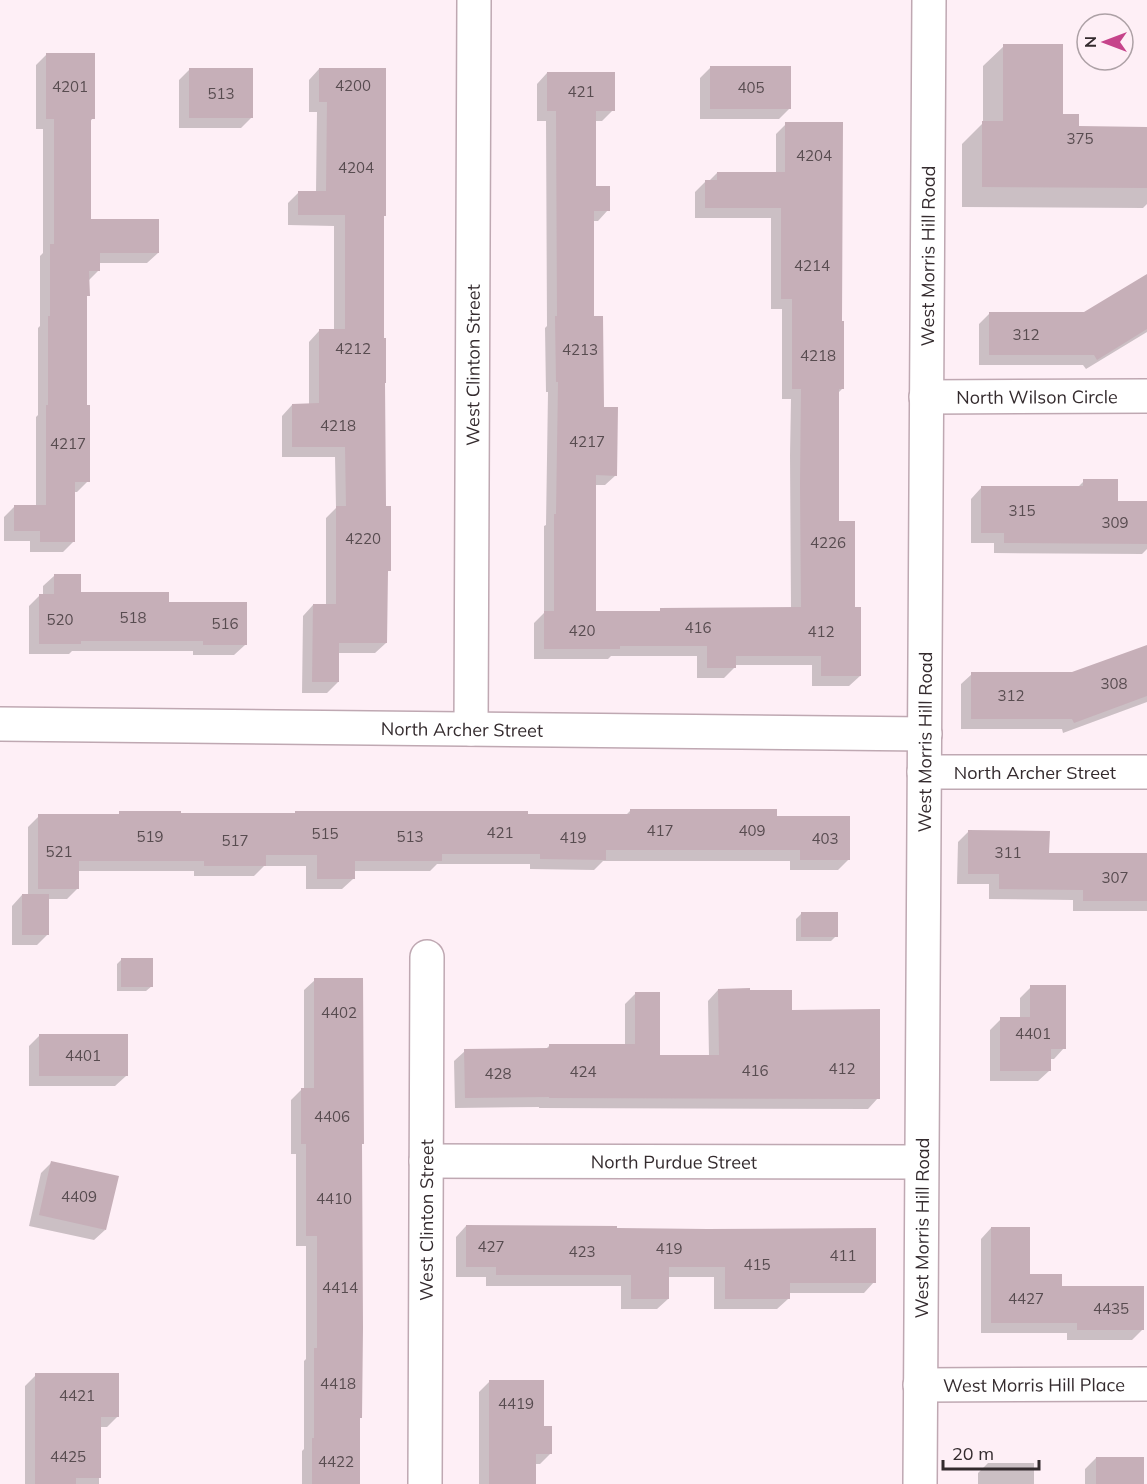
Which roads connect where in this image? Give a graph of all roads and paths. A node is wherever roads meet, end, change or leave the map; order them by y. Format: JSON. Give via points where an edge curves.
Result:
{"nodes":[{"id":1,"x":474,"y":0,"type":"edge"},
{"id":2,"x":929,"y":0,"type":"edge"},
{"id":3,"x":1147,"y":396,"type":"edge"},
{"id":4,"x":926,"y":398,"type":"junction"},
{"id":5,"x":0,"y":724,"type":"edge"},
{"id":6,"x":471,"y":729,"type":"junction"},
{"id":7,"x":925,"y":734,"type":"junction"},
{"id":8,"x":924,"y":772,"type":"junction"},
{"id":9,"x":1147,"y":772,"type":"edge"},
{"id":10,"x":427,"y":957,"type":"dead end"},
{"id":11,"x":426,"y":1161,"type":"junction"},
{"id":12,"x":921,"y":1162,"type":"junction"},
{"id":13,"x":1147,"y":1384,"type":"edge"},
{"id":14,"x":920,"y":1385,"type":"junction"},
{"id":15,"x":425,"y":1484,"type":"edge"},
{"id":16,"x":920,"y":1484,"type":"edge"}],
"edges":[{"from":1,"to":6,"type":"street","name":"West Clinton Street"},
{"from":2,"to":4,"type":"street","name":"West Morris Hill Road"},
{"from":3,"to":4,"type":"street","name":"North Wilson Circle"},
{"from":4,"to":7,"type":"street","name":"West Morris Hill Road"},
{"from":5,"to":6,"type":"street","name":"North Archer Street"},
{"from":6,"to":7,"type":"street","name":"North Archer Street"},
{"from":7,"to":8,"type":"street","name":"West Morris Hill Road"},
{"from":8,"to":9,"type":"street","name":"North Archer Street"},
{"from":8,"to":12,"type":"street","name":"West Morris Hill Road"},
{"from":10,"to":11,"type":"street","name":"West Clinton Street"},
{"from":11,"to":12,"type":"street","name":"North Purdue Street"},
{"from":11,"to":15,"type":"street","name":"West Clinton Street"},
{"from":12,"to":14,"type":"street","name":"West Morris Hill Road"},
{"from":13,"to":14,"type":"street","name":"West Morris Hill Place"},
{"from":14,"to":16,"type":"street","name":"West Morris Hill Road"}]}
